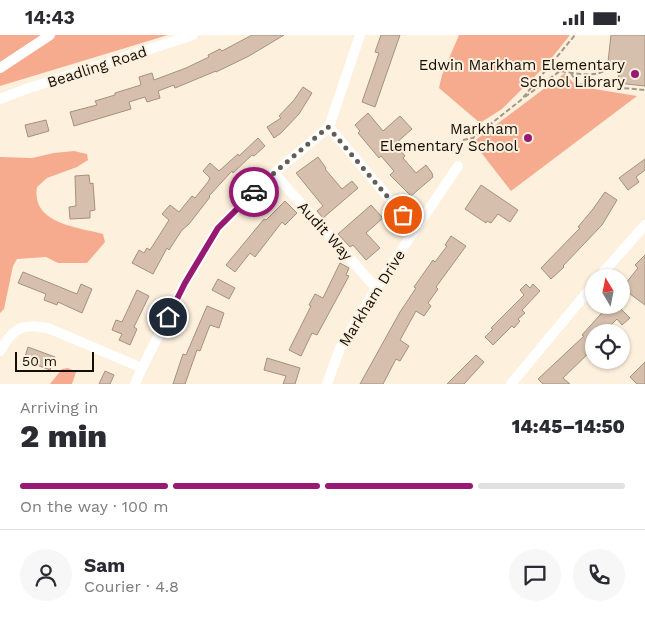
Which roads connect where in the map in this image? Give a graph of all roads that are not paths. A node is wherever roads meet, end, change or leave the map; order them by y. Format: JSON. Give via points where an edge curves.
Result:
{"nodes":[{"id":1,"x":50,"y":35,"type":"edge"},
{"id":2,"x":193,"y":35,"type":"edge"},
{"id":3,"x":360,"y":35,"type":"edge"},
{"id":4,"x":0,"y":68,"type":"edge"},
{"id":5,"x":0,"y":99,"type":"edge"},
{"id":6,"x":328,"y":127,"type":"junction"},
{"id":7,"x":458,"y":166,"type":"dead end"},
{"id":8,"x":274,"y":173,"type":"junction"},
{"id":9,"x":645,"y":225,"type":"edge"},
{"id":10,"x":415,"y":229,"type":"junction"},
{"id":11,"x":607,"y":269,"type":"edge"},
{"id":12,"x":376,"y":288,"type":"junction"},
{"id":13,"x":585,"y":295,"type":"edge"},
{"id":14,"x":0,"y":351,"type":"edge"},
{"id":15,"x":142,"y":367,"type":"junction"},
{"id":16,"x":136,"y":384,"type":"edge"},
{"id":17,"x":327,"y":384,"type":"edge"},
{"id":18,"x":511,"y":384,"type":"edge"}],
"edges":[{"from":1,"to":4,"type":"street"},
{"from":2,"to":5,"type":"street","name":"Beadling Road"},
{"from":3,"to":6,"type":"street"},
{"from":6,"to":8,"type":"street"},
{"from":6,"to":10,"type":"street"},
{"from":7,"to":10,"type":"street","name":"Markham Drive"},
{"from":8,"to":12,"type":"street","name":"Audit Way"},
{"from":8,"to":15,"type":"street","via":[[218,228],[185,283]]},
{"from":9,"to":11,"type":"street"},
{"from":10,"to":12,"type":"street","name":"Markham Drive"},
{"from":12,"to":17,"type":"street","name":"Markham Drive","via":[[340,348]]},
{"from":13,"to":18,"type":"street"},
{"from":14,"to":15,"type":"street","via":[[13,332],[34,325]]},
{"from":15,"to":16,"type":"street"}]}
